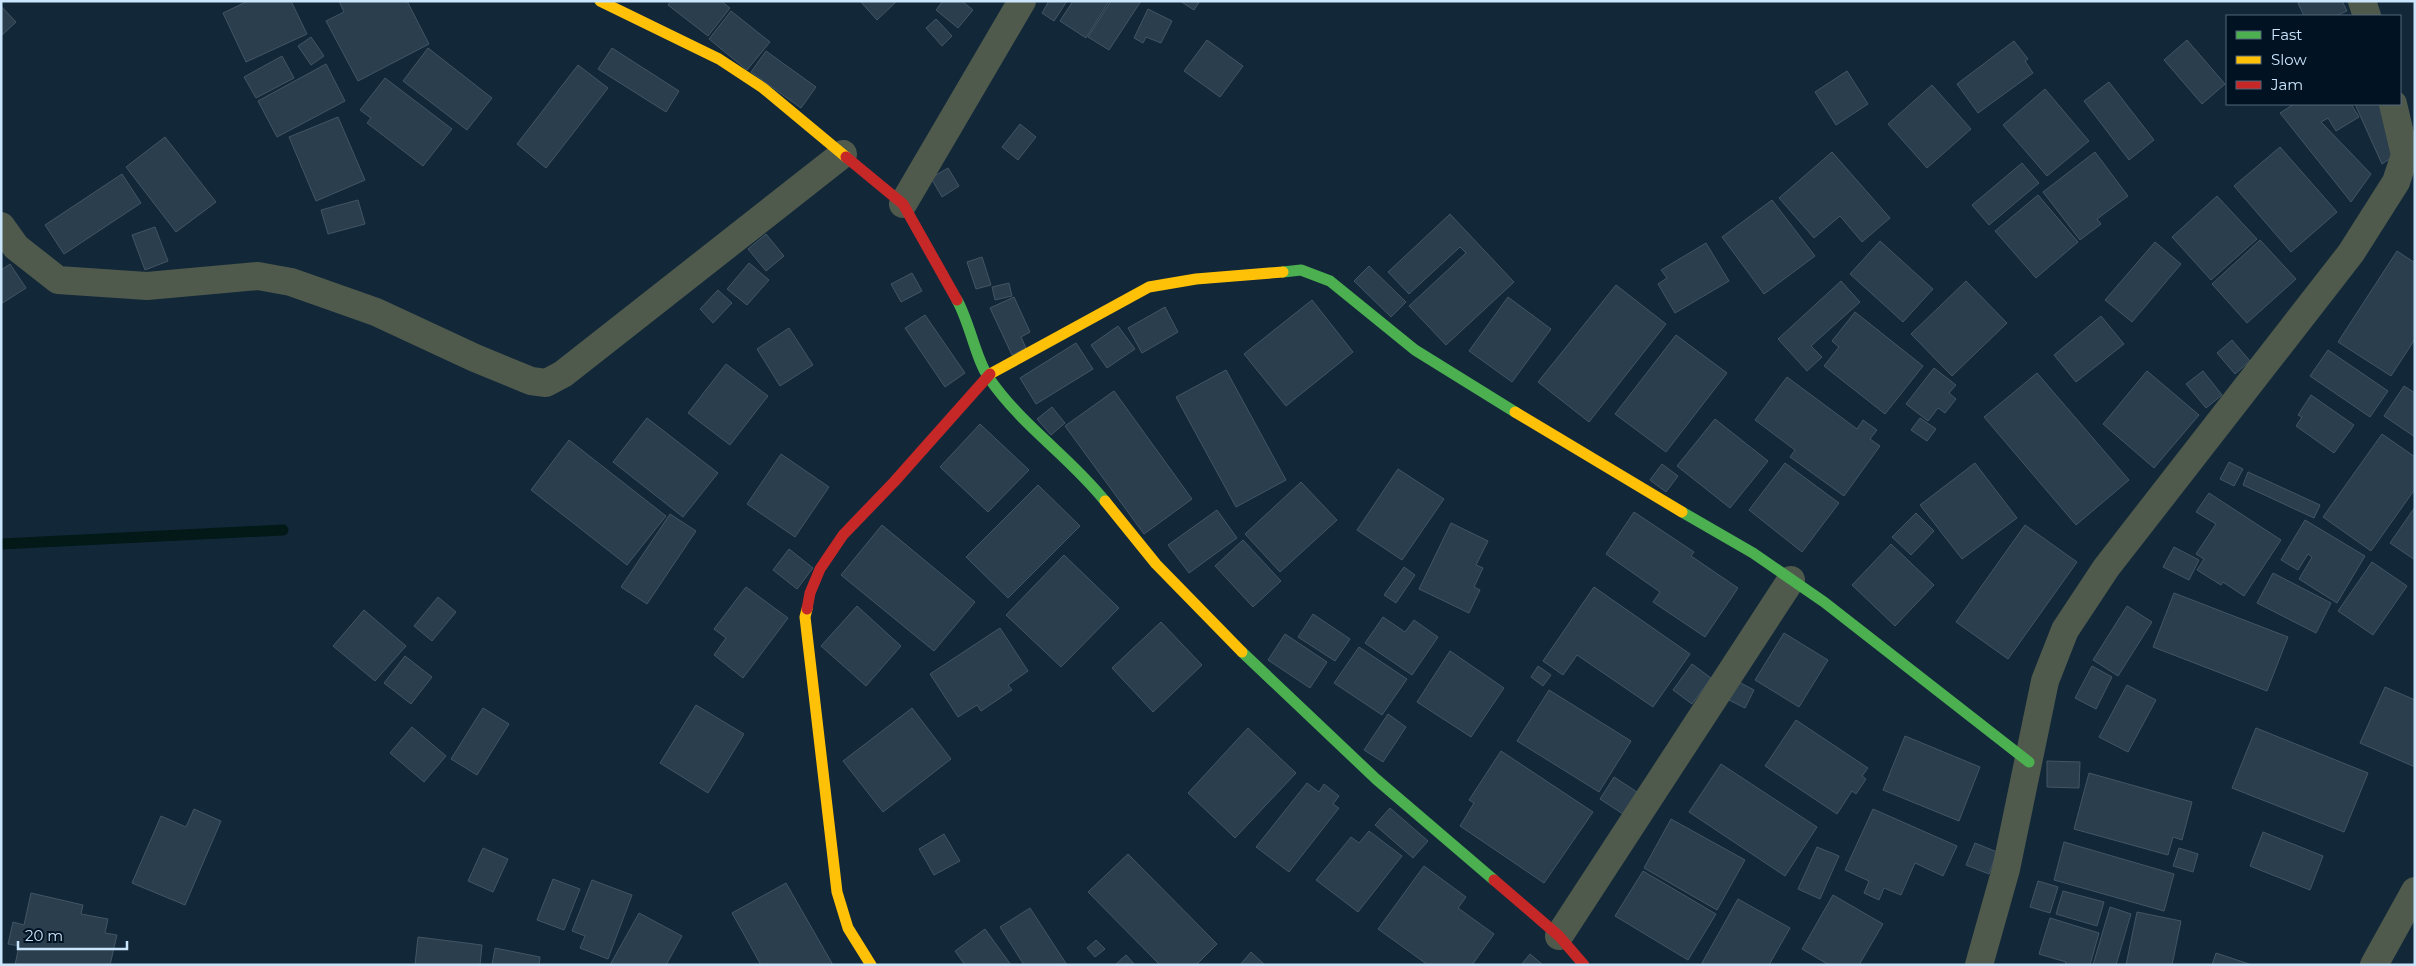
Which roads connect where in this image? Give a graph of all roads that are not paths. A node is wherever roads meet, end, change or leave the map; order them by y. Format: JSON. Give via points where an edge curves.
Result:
{"nodes":[{"id":1,"x":600,"y":1,"type":"edge"},
{"id":2,"x":1022,"y":1,"type":"edge"},
{"id":3,"x":2362,"y":1,"type":"edge"},
{"id":4,"x":2367,"y":15,"type":"edge"},
{"id":5,"x":2393,"y":105,"type":"edge"},
{"id":6,"x":843,"y":154,"type":"junction"},
{"id":7,"x":2410,"y":160,"type":"edge"},
{"id":8,"x":903,"y":204,"type":"junction"},
{"id":9,"x":1,"y":226,"type":"edge"},
{"id":10,"x":987,"y":376,"type":"junction"},
{"id":11,"x":1791,"y":580,"type":"junction"},
{"id":12,"x":2029,"y":762,"type":"junction"},
{"id":13,"x":2415,"y":891,"type":"edge"},
{"id":14,"x":1559,"y":936,"type":"junction"},
{"id":15,"x":871,"y":965,"type":"edge"},
{"id":16,"x":1584,"y":965,"type":"edge"},
{"id":17,"x":1979,"y":965,"type":"edge"},
{"id":18,"x":2374,"y":965,"type":"edge"}],
"edges":[{"from":1,"to":6,"type":"street","via":[[719,59],[763,88]]},
{"from":2,"to":8,"type":"street"},
{"from":3,"to":4,"type":"street"},
{"from":5,"to":7,"type":"street"},
{"from":6,"to":8,"type":"street"},
{"from":6,"to":9,"type":"street","via":[[563,374],[546,383],[531,381],[376,312],[291,282],[258,276],[146,286],[58,280],[16,247]]},
{"from":7,"to":12,"type":"street","via":[[2351,253],[2106,568],[2065,630],[2045,681]]},
{"from":8,"to":10,"type":"street","via":[[964,313]]},
{"from":10,"to":11,"type":"street","via":[[1149,287],[1196,279],[1301,270],[1330,281],[1415,350],[1595,462],[1753,553]]},
{"from":10,"to":14,"type":"street","via":[[1006,401],[1097,491],[1156,564],[1230,641],[1376,779]]},
{"from":10,"to":15,"type":"street","via":[[843,535],[820,569],[805,617],[837,892],[848,928]]},
{"from":11,"to":12,"type":"street","via":[[1824,602]]},
{"from":11,"to":14,"type":"street"},
{"from":12,"to":17,"type":"street","via":[[2006,869]]},
{"from":13,"to":18,"type":"street"},
{"from":14,"to":16,"type":"street"}]}
